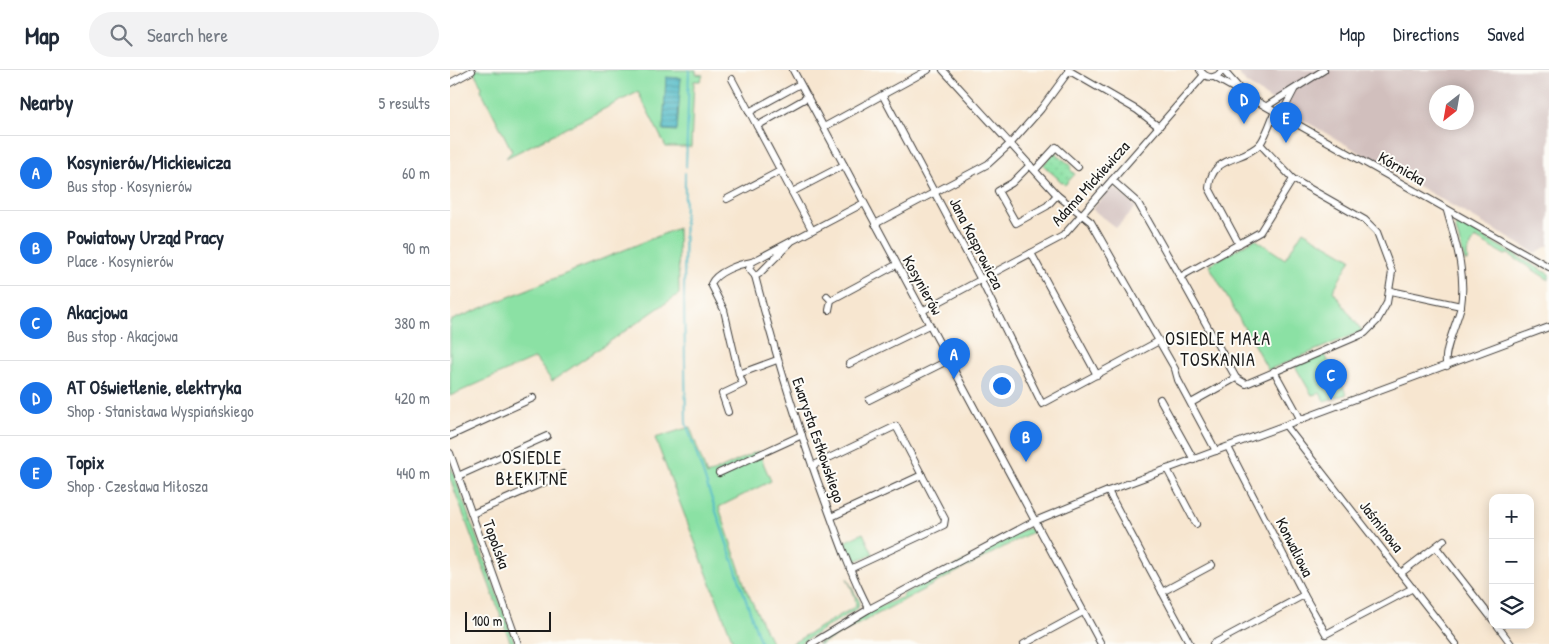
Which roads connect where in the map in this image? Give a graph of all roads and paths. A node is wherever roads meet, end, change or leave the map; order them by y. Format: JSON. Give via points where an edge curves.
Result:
{"nodes":[{"id":1,"x":794,"y":70,"type":"edge"},
{"id":2,"x":928,"y":70,"type":"edge"},
{"id":3,"x":943,"y":70,"type":"edge"},
{"id":4,"x":1069,"y":70,"type":"edge"},
{"id":5,"x":1222,"y":70,"type":"edge"},
{"id":6,"x":1324,"y":70,"type":"edge"},
{"id":7,"x":472,"y":71,"type":"dead end"},
{"id":8,"x":1201,"y":72,"type":"edge"},
{"id":9,"x":1214,"y":77,"type":"junction"},
{"id":10,"x":732,"y":80,"type":"dead end"},
{"id":11,"x":450,"y":83,"type":"edge"},
{"id":12,"x":800,"y":84,"type":"junction"},
{"id":13,"x":1294,"y":90,"type":"junction"},
{"id":14,"x":1242,"y":92,"type":"junction"},
{"id":15,"x":883,"y":96,"type":"junction"},
{"id":16,"x":808,"y":97,"type":"junction"},
{"id":17,"x":1267,"y":106,"type":"junction"},
{"id":18,"x":749,"y":112,"type":"junction"},
{"id":19,"x":1278,"y":113,"type":"junction"},
{"id":20,"x":757,"y":126,"type":"junction"},
{"id":21,"x":1159,"y":127,"type":"junction"},
{"id":22,"x":824,"y":128,"type":"junction"},
{"id":23,"x":1011,"y":143,"type":"junction"},
{"id":24,"x":1260,"y":144,"type":"junction"},
{"id":25,"x":844,"y":165,"type":"junction"},
{"id":26,"x":1033,"y":167,"type":"junction"},
{"id":27,"x":1078,"y":167,"type":"dead end"},
{"id":28,"x":780,"y":170,"type":"junction"},
{"id":29,"x":1293,"y":179,"type":"junction"},
{"id":30,"x":1112,"y":180,"type":"junction"},
{"id":31,"x":792,"y":192,"type":"junction"},
{"id":32,"x":935,"y":192,"type":"junction"},
{"id":33,"x":1057,"y":195,"type":"junction"},
{"id":34,"x":727,"y":199,"type":"dead end"},
{"id":35,"x":864,"y":203,"type":"junction"},
{"id":36,"x":1447,"y":211,"type":"junction"},
{"id":37,"x":1081,"y":215,"type":"junction"},
{"id":38,"x":875,"y":224,"type":"junction"},
{"id":39,"x":812,"y":230,"type":"junction"},
{"id":40,"x":794,"y":239,"type":"junction"},
{"id":41,"x":1239,"y":244,"type":"junction"},
{"id":42,"x":1031,"y":253,"type":"junction"},
{"id":43,"x":752,"y":262,"type":"junction"},
{"id":44,"x":896,"y":265,"type":"junction"},
{"id":45,"x":1549,"y":267,"type":"edge"},
{"id":46,"x":755,"y":276,"type":"junction"},
{"id":47,"x":1180,"y":277,"type":"junction"},
{"id":48,"x":981,"y":280,"type":"junction"},
{"id":49,"x":1391,"y":291,"type":"junction"},
{"id":50,"x":1461,"y":306,"type":"junction"},
{"id":51,"x":829,"y":310,"type":"dead end"},
{"id":52,"x":922,"y":311,"type":"junction"},
{"id":53,"x":929,"y":325,"type":"junction"},
{"id":54,"x":1549,"y":327,"type":"edge"},
{"id":55,"x":1159,"y":341,"type":"junction"},
{"id":56,"x":777,"y":360,"type":"junction"},
{"id":57,"x":949,"y":360,"type":"junction"},
{"id":58,"x":849,"y":364,"type":"dead end"},
{"id":59,"x":1447,"y":366,"type":"junction"},
{"id":60,"x":1274,"y":371,"type":"junction"},
{"id":61,"x":739,"y":374,"type":"junction"},
{"id":62,"x":1097,"y":375,"type":"junction"},
{"id":63,"x":1236,"y":378,"type":"junction"},
{"id":64,"x":533,"y":398,"type":"dead end"},
{"id":65,"x":1160,"y":399,"type":"dead end"},
{"id":66,"x":869,"y":400,"type":"dead end"},
{"id":67,"x":1191,"y":403,"type":"junction"},
{"id":68,"x":728,"y":412,"type":"dead end"},
{"id":69,"x":1301,"y":420,"type":"junction"},
{"id":70,"x":1286,"y":426,"type":"junction"},
{"id":71,"x":802,"y":435,"type":"junction"},
{"id":72,"x":450,"y":436,"type":"edge"},
{"id":73,"x":547,"y":436,"type":"dead end"},
{"id":74,"x":1228,"y":447,"type":"junction"},
{"id":75,"x":1216,"y":451,"type":"junction"},
{"id":76,"x":450,"y":453,"type":"edge"},
{"id":77,"x":1194,"y":460,"type":"junction"},
{"id":78,"x":812,"y":466,"type":"junction"},
{"id":79,"x":1167,"y":469,"type":"junction"},
{"id":80,"x":563,"y":474,"type":"dead end"},
{"id":81,"x":719,"y":474,"type":"dead end"},
{"id":82,"x":922,"y":475,"type":"junction"},
{"id":83,"x":458,"y":476,"type":"junction"},
{"id":84,"x":1108,"y":491,"type":"junction"},
{"id":85,"x":472,"y":514,"type":"junction"},
{"id":86,"x":831,"y":517,"type":"junction"},
{"id":87,"x":1035,"y":521,"type":"junction"},
{"id":88,"x":1196,"y":524,"type":"dead end"},
{"id":89,"x":1444,"y":540,"type":"dead end"},
{"id":90,"x":1436,"y":547,"type":"junction"},
{"id":91,"x":1212,"y":565,"type":"dead end"},
{"id":92,"x":850,"y":569,"type":"junction"},
{"id":93,"x":1401,"y":573,"type":"junction"},
{"id":94,"x":1413,"y":588,"type":"junction"},
{"id":95,"x":1162,"y":592,"type":"junction"},
{"id":96,"x":1304,"y":595,"type":"junction"},
{"id":97,"x":869,"y":609,"type":"junction"},
{"id":98,"x":1083,"y":612,"type":"junction"},
{"id":99,"x":1489,"y":615,"type":"edge"},
{"id":100,"x":1499,"y":629,"type":"edge"},
{"id":101,"x":1452,"y":643,"type":"edge"},
{"id":102,"x":518,"y":644,"type":"edge"},
{"id":103,"x":811,"y":644,"type":"edge"},
{"id":104,"x":1024,"y":644,"type":"edge"},
{"id":105,"x":1101,"y":644,"type":"edge"},
{"id":106,"x":1190,"y":644,"type":"edge"},
{"id":107,"x":1214,"y":644,"type":"edge"},
{"id":108,"x":1511,"y":644,"type":"edge"}],
"edges":[{"from":1,"to":12,"type":"street","name":"Kosynierów"},
{"from":2,"to":15,"type":"street"},
{"from":3,"to":23,"type":"street"},
{"from":4,"to":21,"type":"street","via":[[1137,110]]},
{"from":4,"to":23,"type":"street","via":[[1042,110]]},
{"from":5,"to":9,"type":"street"},
{"from":5,"to":14,"type":"street","name":"Kórnicka"},
{"from":6,"to":13,"type":"street"},
{"from":7,"to":11,"type":"street"},
{"from":8,"to":9,"type":"street","name":"Kórnicka"},
{"from":8,"to":21,"type":"street","name":"Adama Mickiewicza"},
{"from":9,"to":14,"type":"street","name":"Kórnicka"},
{"from":10,"to":18,"type":"street"},
{"from":12,"to":16,"type":"street","name":"Kosynierów"},
{"from":12,"to":18,"type":"street"},
{"from":13,"to":17,"type":"street"},
{"from":13,"to":19,"type":"street"},
{"from":14,"to":17,"type":"street","name":"Kórnicka"},
{"from":15,"to":22,"type":"street"},
{"from":15,"to":32,"type":"street","name":"Jana Kasprowicza"},
{"from":16,"to":20,"type":"street"},
{"from":16,"to":22,"type":"street","name":"Kosynierów"},
{"from":17,"to":19,"type":"street","name":"Kórnicka"},
{"from":18,"to":20,"type":"street"},
{"from":19,"to":24,"type":"street"},
{"from":19,"to":36,"type":"street","name":"Kórnicka"},
{"from":20,"to":28,"type":"street"},
{"from":21,"to":30,"type":"street","name":"Adama Mickiewicza"},
{"from":22,"to":25,"type":"street","name":"Kosynierów"},
{"from":23,"to":26,"type":"street"},
{"from":23,"to":32,"type":"street","via":[[988,164]]},
{"from":24,"to":29,"type":"street"},
{"from":24,"to":41,"type":"street","via":[[1218,166],[1209,179],[1209,188]]},
{"from":25,"to":31,"type":"street"},
{"from":25,"to":35,"type":"street","name":"Kosynierów"},
{"from":26,"to":27,"type":"street","via":[[1056,147]]},
{"from":26,"to":33,"type":"street"},
{"from":26,"to":33,"type":"street","via":[[998,191],[1016,223],[1034,214]]},
{"from":28,"to":31,"type":"street"},
{"from":28,"to":34,"type":"street"},
{"from":29,"to":41,"type":"street","via":[[1266,225]]},
{"from":29,"to":49,"type":"street","via":[[1365,220],[1377,232],[1392,272]]},
{"from":30,"to":37,"type":"street","name":"Adama Mickiewicza"},
{"from":30,"to":47,"type":"street","via":[[1138,203]]},
{"from":31,"to":39,"type":"street"},
{"from":32,"to":38,"type":"street"},
{"from":32,"to":48,"type":"street","name":"Jana Kasprowicza"},
{"from":33,"to":37,"type":"street"},
{"from":35,"to":38,"type":"street","name":"Kosynierów"},
{"from":35,"to":39,"type":"street"},
{"from":36,"to":45,"type":"street","name":"Kórnicka"},
{"from":36,"to":50,"type":"street","via":[[1464,280]]},
{"from":37,"to":42,"type":"street","name":"Adama Mickiewicza","via":[[1063,236]]},
{"from":37,"to":55,"type":"street","via":[[1091,222]]},
{"from":38,"to":44,"type":"street","name":"Kosynierów"},
{"from":39,"to":40,"type":"street"},
{"from":40,"to":43,"type":"street"},
{"from":40,"to":46,"type":"street"},
{"from":41,"to":47,"type":"street"},
{"from":42,"to":48,"type":"street","name":"Adama Mickiewicza"},
{"from":42,"to":62,"type":"street"},
{"from":43,"to":46,"type":"street","name":"Ewarysta Estkowskiego","via":[[749,269]]},
{"from":43,"to":61,"type":"street","via":[[713,278],[711,284],[724,310]]},
{"from":44,"to":51,"type":"street","via":[[829,298]]},
{"from":44,"to":52,"type":"street","name":"Kosynierów"},
{"from":46,"to":56,"type":"street","name":"Ewarysta Estkowskiego"},
{"from":47,"to":63,"type":"street"},
{"from":48,"to":52,"type":"street","name":"Adama Mickiewicza"},
{"from":48,"to":62,"type":"street","name":"Jana Kasprowicza","via":[[1042,404]]},
{"from":49,"to":50,"type":"street"},
{"from":49,"to":60,"type":"street","via":[[1382,312],[1365,333]]},
{"from":50,"to":59,"type":"street","via":[[1446,353]]},
{"from":52,"to":53,"type":"street","name":"Kosynierów"},
{"from":53,"to":57,"type":"street","name":"Kosynierów"},
{"from":53,"to":58,"type":"street"},
{"from":54,"to":59,"type":"street"},
{"from":55,"to":62,"type":"street"},
{"from":55,"to":67,"type":"street"},
{"from":56,"to":61,"type":"street"},
{"from":56,"to":71,"type":"street","name":"Ewarysta Estkowskiego"},
{"from":57,"to":66,"type":"street"},
{"from":57,"to":87,"type":"street","name":"Kosynierów"},
{"from":59,"to":69,"type":"street"},
{"from":60,"to":63,"type":"street","via":[[1246,384]]},
{"from":60,"to":69,"type":"street"},
{"from":61,"to":68,"type":"street","via":[[743,384],[722,394]]},
{"from":63,"to":67,"type":"street"},
{"from":64,"to":72,"type":"street"},
{"from":65,"to":77,"type":"street"},
{"from":67,"to":75,"type":"street"},
{"from":69,"to":70,"type":"street"},
{"from":70,"to":74,"type":"street"},
{"from":70,"to":93,"type":"street","name":"Jaśminowa"},
{"from":71,"to":78,"type":"street","name":"Ewarysta Estkowskiego"},
{"from":71,"to":81,"type":"street"},
{"from":73,"to":83,"type":"street"},
{"from":74,"to":75,"type":"street"},
{"from":74,"to":96,"type":"street","name":"Konwaliowa"},
{"from":75,"to":77,"type":"street"},
{"from":76,"to":83,"type":"street","name":"Topolska"},
{"from":77,"to":79,"type":"street"},
{"from":78,"to":82,"type":"street","via":[[896,426]]},
{"from":78,"to":86,"type":"street","name":"Ewarysta Estkowskiego"},
{"from":79,"to":84,"type":"street"},
{"from":79,"to":88,"type":"street"},
{"from":80,"to":85,"type":"street"},
{"from":82,"to":86,"type":"street"},
{"from":82,"to":92,"type":"street","via":[[945,519],[944,525]]},
{"from":83,"to":85,"type":"street","name":"Topolska"},
{"from":84,"to":87,"type":"street"},
{"from":84,"to":95,"type":"street"},
{"from":85,"to":102,"type":"street","name":"Topolska"},
{"from":86,"to":92,"type":"street","name":"Ewarysta Estkowskiego"},
{"from":87,"to":97,"type":"street"},
{"from":87,"to":98,"type":"street","name":"Kosynierów"},
{"from":89,"to":90,"type":"street"},
{"from":90,"to":93,"type":"street"},
{"from":90,"to":99,"type":"street"},
{"from":91,"to":95,"type":"street"},
{"from":92,"to":97,"type":"street","name":"Ewarysta Estkowskiego"},
{"from":93,"to":94,"type":"street","name":"Jaśminowa"},
{"from":94,"to":96,"type":"street","via":[[1326,634]]},
{"from":94,"to":101,"type":"street","name":"Jaśminowa"},
{"from":95,"to":106,"type":"street"},
{"from":96,"to":107,"type":"street","name":"Konwaliowa"},
{"from":97,"to":103,"type":"street"},
{"from":98,"to":104,"type":"street"},
{"from":98,"to":105,"type":"street","name":"Kosynierów"},
{"from":100,"to":108,"type":"street"}]}
